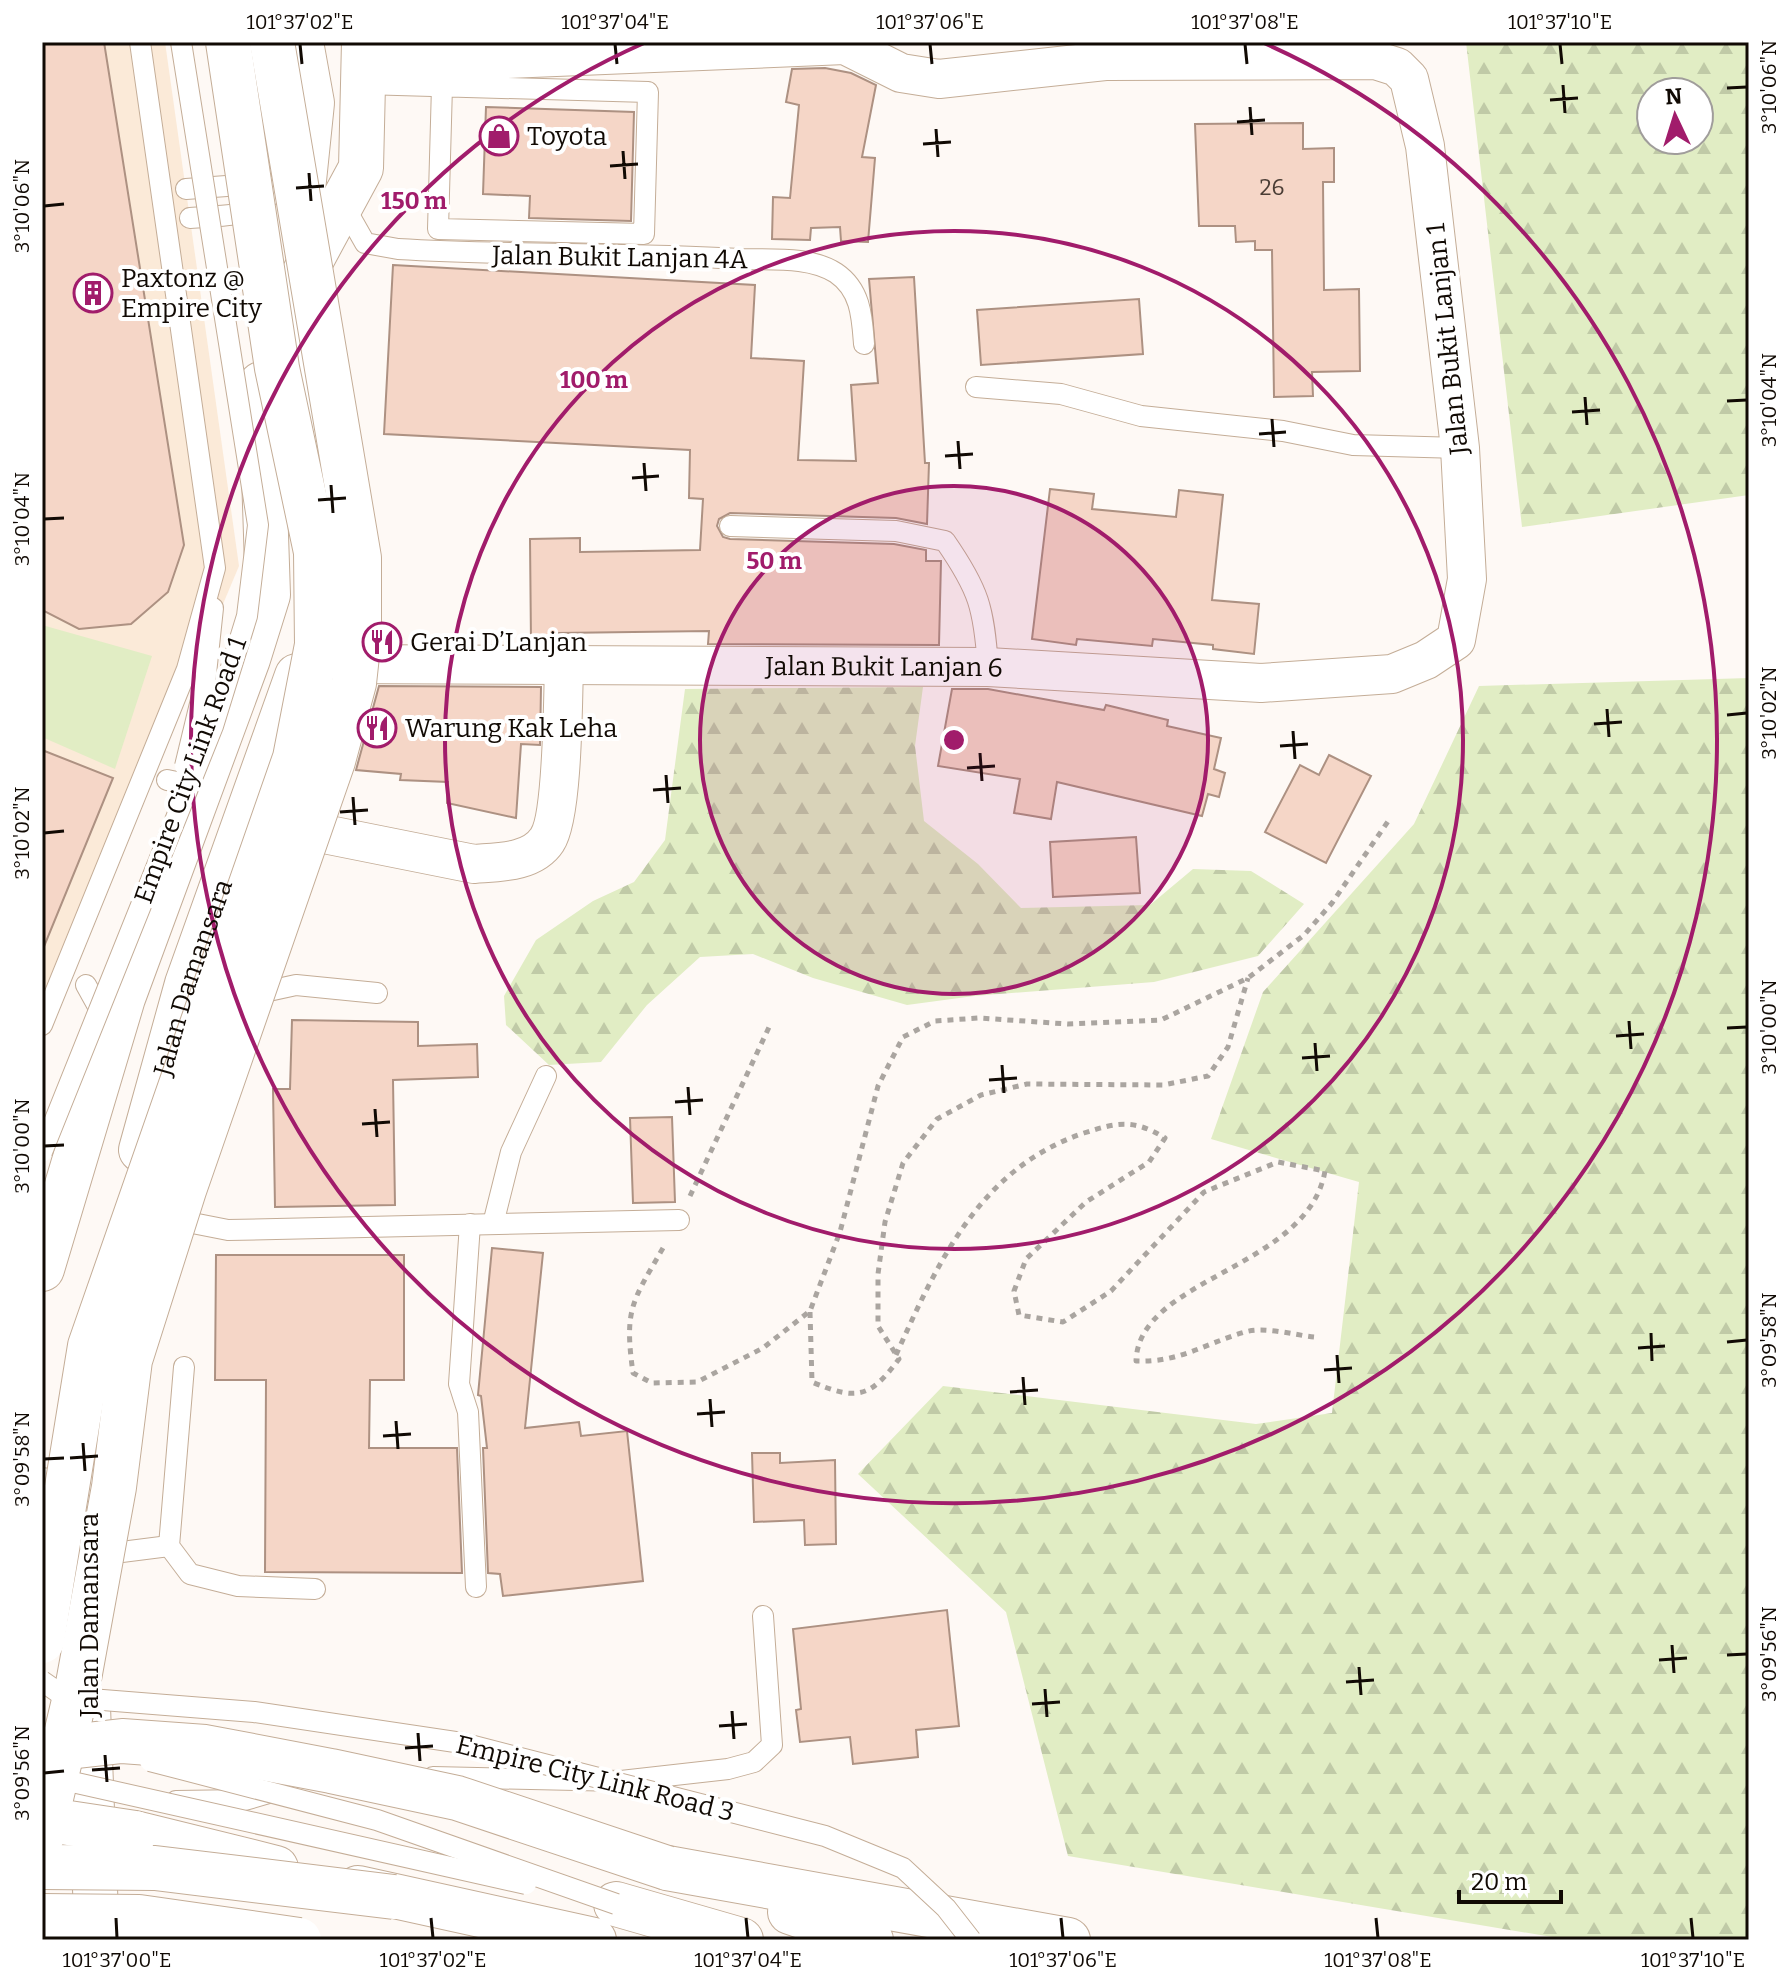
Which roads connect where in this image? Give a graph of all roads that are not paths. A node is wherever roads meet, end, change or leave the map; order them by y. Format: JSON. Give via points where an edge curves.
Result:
{"nodes":[{"id":1,"x":140,"y":42,"type":"edge"},
{"id":2,"x":181,"y":42,"type":"edge"},
{"id":3,"x":229,"y":42,"type":"edge"},
{"id":4,"x":272,"y":42,"type":"edge"},
{"id":5,"x":301,"y":42,"type":"edge"},
{"id":6,"x":845,"y":44,"type":"edge"},
{"id":7,"x":1104,"y":51,"type":"edge"},
{"id":8,"x":364,"y":64,"type":"edge"},
{"id":9,"x":442,"y":86,"type":"junction"},
{"id":10,"x":312,"y":103,"type":"junction"},
{"id":11,"x":186,"y":189,"type":"dead end"},
{"id":12,"x":241,"y":200,"type":"junction"},
{"id":13,"x":344,"y":206,"type":"junction"},
{"id":14,"x":190,"y":218,"type":"dead end"},
{"id":15,"x":293,"y":294,"type":"junction"},
{"id":16,"x":864,"y":344,"type":"dead end"},
{"id":17,"x":261,"y":384,"type":"joint"},
{"id":18,"x":976,"y":387,"type":"dead end"},
{"id":19,"x":1460,"y":448,"type":"junction"},
{"id":20,"x":730,"y":526,"type":"dead end"},
{"id":21,"x":215,"y":568,"type":"junction"},
{"id":22,"x":1456,"y":640,"type":"joint"},
{"id":23,"x":564,"y":663,"type":"junction"},
{"id":24,"x":301,"y":665,"type":"junction"},
{"id":25,"x":988,"y":667,"type":"junction"},
{"id":26,"x":216,"y":699,"type":"junction"},
{"id":27,"x":277,"y":734,"type":"junction"},
{"id":28,"x":249,"y":818,"type":"junction"},
{"id":29,"x":158,"y":863,"type":"junction"},
{"id":30,"x":187,"y":984,"type":"junction"},
{"id":31,"x":86,"y":985,"type":"dead end"},
{"id":32,"x":377,"y":993,"type":"dead end"},
{"id":33,"x":42,"y":1025,"type":"edge"},
{"id":34,"x":112,"y":1032,"type":"junction"},
{"id":35,"x":546,"y":1076,"type":"dead end"},
{"id":36,"x":42,"y":1152,"type":"edge"},
{"id":37,"x":52,"y":1196,"type":"edge"},
{"id":38,"x":127,"y":1210,"type":"junction"},
{"id":39,"x":679,"y":1220,"type":"road end"},
{"id":40,"x":470,"y":1224,"type":"junction"},
{"id":41,"x":493,"y":1224,"type":"junction"},
{"id":42,"x":42,"y":1268,"type":"edge"},
{"id":43,"x":184,"y":1367,"type":"dead end"},
{"id":44,"x":42,"y":1490,"type":"edge"},
{"id":45,"x":42,"y":1545,"type":"edge"},
{"id":46,"x":169,"y":1546,"type":"junction"},
{"id":47,"x":85,"y":1558,"type":"junction"},
{"id":48,"x":476,"y":1587,"type":"dead end"},
{"id":49,"x":315,"y":1589,"type":"dead end"},
{"id":50,"x":763,"y":1616,"type":"dead end"},
{"id":51,"x":42,"y":1641,"type":"edge"},
{"id":52,"x":42,"y":1681,"type":"edge"},
{"id":53,"x":42,"y":1732,"type":"edge"},
{"id":54,"x":42,"y":1750,"type":"edge"},
{"id":55,"x":42,"y":1757,"type":"edge"},
{"id":56,"x":42,"y":1776,"type":"edge"},
{"id":57,"x":90,"y":1799,"type":"junction"},
{"id":58,"x":42,"y":1819,"type":"edge"},
{"id":59,"x":42,"y":1836,"type":"edge"},
{"id":60,"x":667,"y":1868,"type":"junction"},
{"id":61,"x":44,"y":1896,"type":"edge"},
{"id":62,"x":394,"y":1897,"type":"junction"},
{"id":63,"x":605,"y":1922,"type":"edge"},
{"id":64,"x":71,"y":1940,"type":"edge"},
{"id":65,"x":97,"y":1940,"type":"edge"},
{"id":66,"x":299,"y":1940,"type":"edge"},
{"id":67,"x":741,"y":1940,"type":"edge"},
{"id":68,"x":871,"y":1940,"type":"edge"},
{"id":69,"x":971,"y":1940,"type":"edge"},
{"id":70,"x":1068,"y":1940,"type":"edge"}],
"edges":[{"from":1,"to":21,"type":"lane"},
{"from":2,"to":29,"type":"lane","name":"Empire City Link Road 1","bridge":true,"via":[[258,525],[247,616],[213,726]]},
{"from":3,"to":12,"type":"street"},
{"from":3,"to":51,"type":"main road","bridge":true,"via":[[277,368],[316,552],[317,645],[295,758],[90,1346]]},
{"from":4,"to":59,"type":"main road","bridge":true,"via":[[359,558],[354,683],[333,761],[130,1360],[114,1487],[78,1684]]},
{"from":5,"to":10,"type":"main road","name":"Jalan Damansara"},
{"from":6,"to":7,"type":"street","via":[[901,73],[939,79]]},
{"from":6,"to":8,"type":"street"},
{"from":7,"to":19,"type":"street","name":"Jalan Bukit Lanjan 1","via":[[1375,60],[1397,67],[1409,79],[1425,146]]},
{"from":8,"to":9,"type":"lane"},
{"from":8,"to":13,"type":"main road","via":[[361,168]]},
{"from":9,"to":9,"type":"lane","via":[[648,92],[644,234],[438,229]]},
{"from":10,"to":12,"type":"lane","via":[[298,156],[269,201]]},
{"from":10,"to":15,"type":"main road","name":"Jalan Damansara"},
{"from":11,"to":12,"type":"lane"},
{"from":12,"to":14,"type":"lane"},
{"from":12,"to":17,"type":"street"},
{"from":13,"to":15,"type":"main road"},
{"from":13,"to":16,"type":"lane","name":"Jalan Bukit Lanjan 4A","via":[[365,243],[398,249],[814,263],[852,289],[862,309]]},
{"from":15,"to":24,"type":"main road","name":"Jalan Damansara","via":[[309,434],[309,596]]},
{"from":17,"to":26,"type":"main road","via":[[268,595]]},
{"from":18,"to":19,"type":"lane","via":[[1061,394],[1141,416],[1283,431],[1353,445]]},
{"from":19,"to":22,"type":"street","name":"Jalan Bukit Lanjan 1","via":[[1467,579]]},
{"from":20,"to":25,"type":"lane","via":[[896,531],[945,541],[984,612]]},
{"from":21,"to":26,"type":"lane"},
{"from":21,"to":33,"type":"lane","via":[[187,669]]},
{"from":22,"to":25,"type":"street","name":"Jalan Bukit Lanjan 6","via":[[1392,674],[1320,680],[1261,683]]},
{"from":23,"to":24,"type":"street","name":"Jalan Bukit Lanjan 6"},
{"from":23,"to":25,"type":"street","name":"Jalan Bukit Lanjan 6"},
{"from":23,"to":28,"type":"street","via":[[559,786],[548,839],[531,854],[474,864]]},
{"from":24,"to":27,"type":"main road","name":"Jalan Damansara"},
{"from":26,"to":27,"type":"main road"},
{"from":26,"to":29,"type":"lane","bridge":true},
{"from":26,"to":34,"type":"main road","via":[[184,783]]},
{"from":27,"to":28,"type":"main road","name":"Jalan Damansara"},
{"from":28,"to":30,"type":"main road","name":"Jalan Damansara"},
{"from":29,"to":36,"type":"lane","name":"Empire City Link Road 1","bridge":true},
{"from":30,"to":32,"type":"lane","via":[[247,996],[296,985]]},
{"from":30,"to":38,"type":"main road","name":"Jalan Damansara"},
{"from":31,"to":34,"type":"lane"},
{"from":34,"to":37,"type":"main road"},
{"from":35,"to":41,"type":"lane","via":[[511,1152]]},
{"from":37,"to":42,"type":"main road"},
{"from":38,"to":40,"type":"lane","via":[[228,1230]]},
{"from":38,"to":47,"type":"main road","name":"Jalan Damansara","via":[[99,1394]]},
{"from":39,"to":41,"type":"lane"},
{"from":40,"to":41,"type":"lane"},
{"from":40,"to":48,"type":"lane","via":[[459,1384],[468,1412]]},
{"from":43,"to":46,"type":"lane"},
{"from":44,"to":45,"type":"main road","name":"Jalan Damansara"},
{"from":46,"to":47,"type":"lane"},
{"from":46,"to":49,"type":"lane","via":[[190,1574],[238,1586]]},
{"from":47,"to":57,"type":"main road","name":"Jalan Damansara"},
{"from":50,"to":57,"type":"lane","via":[[772,1745],[754,1762],[621,1781],[461,1776],[308,1782],[245,1800]]},
{"from":52,"to":69,"type":"lane","name":"Empire City Link Road 3","bridge":true,"via":[[65,1697],[254,1712],[462,1743],[825,1836],[903,1868]]},
{"from":53,"to":63,"type":"lane","bridge":true,"via":[[377,1820]]},
{"from":54,"to":60,"type":"main road","bridge":true,"via":[[122,1741],[205,1747],[457,1798]]},
{"from":55,"to":61,"type":"main road"},
{"from":56,"to":63,"type":"lane","bridge":true},
{"from":57,"to":65,"type":"main road","name":"Jalan Damansara"},
{"from":58,"to":62,"type":"main road","bridge":true,"via":[[135,1833]]},
{"from":60,"to":68,"type":"main road"},
{"from":60,"to":70,"type":"main road","bridge":true},
{"from":61,"to":62,"type":"main road","bridge":true,"via":[[155,1868]]},
{"from":61,"to":64,"type":"main road"},
{"from":61,"to":66,"type":"main road","bridge":true,"via":[[139,1917]]},
{"from":62,"to":63,"type":"main road"},
{"from":63,"to":67,"type":"main road"}]}
